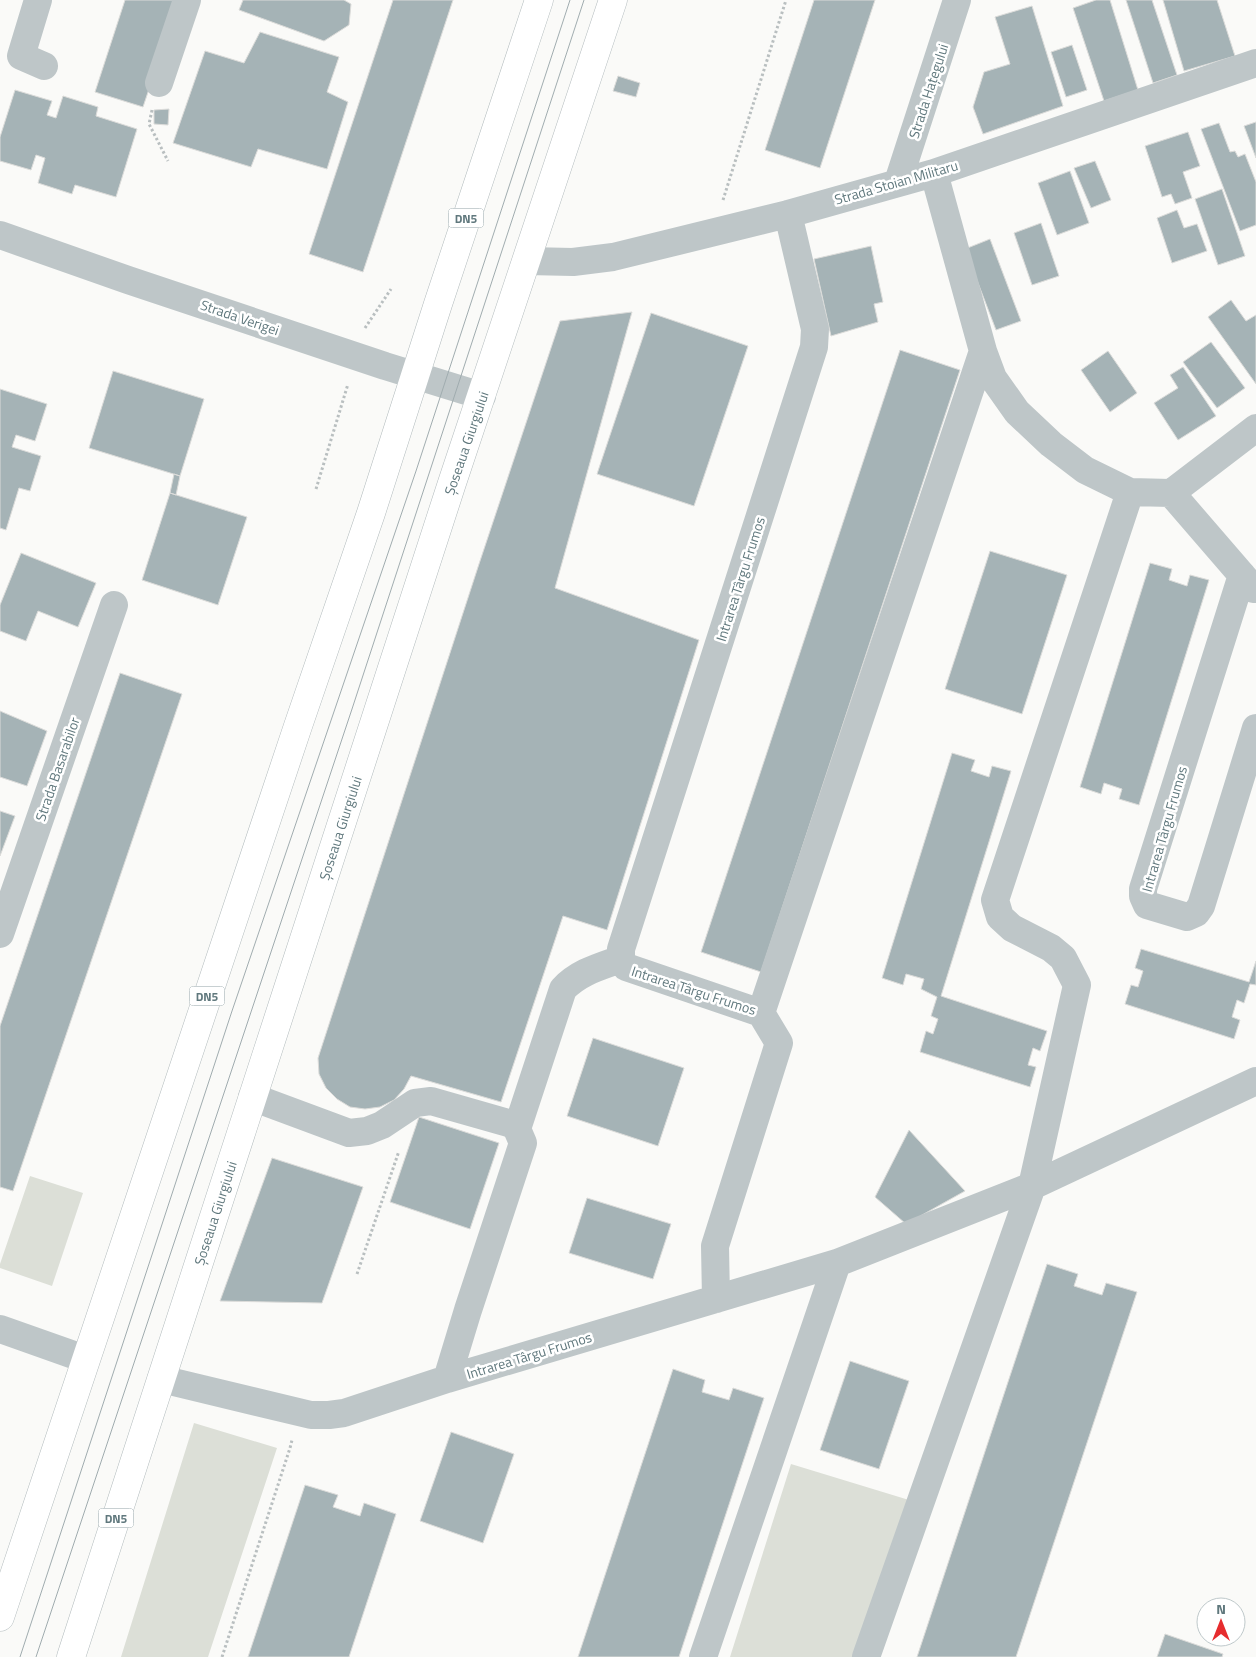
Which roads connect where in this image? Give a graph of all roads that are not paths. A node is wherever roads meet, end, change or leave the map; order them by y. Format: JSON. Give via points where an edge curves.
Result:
{"nodes":[{"id":1,"x":38,"y":0,"type":"edge"},
{"id":2,"x":187,"y":0,"type":"edge"},
{"id":3,"x":539,"y":0,"type":"edge"},
{"id":4,"x":612,"y":0,"type":"edge"},
{"id":5,"x":957,"y":0,"type":"edge"},
{"id":6,"x":1256,"y":63,"type":"edge"},
{"id":7,"x":44,"y":66,"type":"dead end"},
{"id":8,"x":159,"y":83,"type":"road end"},
{"id":9,"x":934,"y":173,"type":"junction"},
{"id":10,"x":898,"y":182,"type":"junction"},
{"id":11,"x":788,"y":214,"type":"junction"},
{"id":12,"x":0,"y":235,"type":"edge"},
{"id":13,"x":527,"y":261,"type":"junction"},
{"id":14,"x":983,"y":351,"type":"junction"},
{"id":15,"x":416,"y":374,"type":"junction"},
{"id":16,"x":482,"y":396,"type":"junction"},
{"id":17,"x":1256,"y":428,"type":"edge"},
{"id":18,"x":1130,"y":492,"type":"junction"},
{"id":19,"x":1171,"y":493,"type":"junction"},
{"id":20,"x":1249,"y":583,"type":"edge"},
{"id":21,"x":114,"y":605,"type":"dead end"},
{"id":22,"x":1256,"y":728,"type":"edge"},
{"id":23,"x":0,"y":934,"type":"edge"},
{"id":24,"x":621,"y":960,"type":"junction"},
{"id":25,"x":761,"y":1013,"type":"junction"},
{"id":26,"x":1256,"y":1081,"type":"edge"},
{"id":27,"x":252,"y":1097,"type":"junction"},
{"id":28,"x":517,"y":1129,"type":"junction"},
{"id":29,"x":1032,"y":1186,"type":"junction"},
{"id":30,"x":837,"y":1263,"type":"junction"},
{"id":31,"x":716,"y":1299,"type":"junction"},
{"id":32,"x":0,"y":1329,"type":"edge"},
{"id":33,"x":85,"y":1360,"type":"junction"},
{"id":34,"x":447,"y":1379,"type":"junction"},
{"id":35,"x":161,"y":1380,"type":"junction"},
{"id":36,"x":0,"y":1617,"type":"edge"},
{"id":37,"x":71,"y":1657,"type":"edge"},
{"id":38,"x":703,"y":1657,"type":"edge"},
{"id":39,"x":866,"y":1657,"type":"edge"}],
"edges":[{"from":1,"to":7,"type":"street","via":[[21,56]]},
{"from":2,"to":8,"type":"street"},
{"from":3,"to":15,"type":"main road","number":"DN5"},
{"from":4,"to":13,"type":"main road","name":"Șoseaua Giurgiului","number":"DN5"},
{"from":5,"to":10,"type":"street","name":"Strada Hațegului"},
{"from":6,"to":9,"type":"street","name":"Strada Stoian Militaru"},
{"from":9,"to":10,"type":"street","name":"Strada Stoian Militaru"},
{"from":9,"to":14,"type":"street"},
{"from":10,"to":11,"type":"street","name":"Strada Stoian Militaru"},
{"from":11,"to":13,"type":"street","name":"Strada Stoian Militaru","via":[[613,257],[573,262]]},
{"from":11,"to":24,"type":"street","name":"Intrarea Târgu Frumos","via":[[816,329],[814,347],[621,950]]},
{"from":12,"to":15,"type":"street","name":"Strada Verigei"},
{"from":13,"to":16,"type":"main road","name":"Șoseaua Giurgiului","number":"DN5"},
{"from":14,"to":18,"type":"street","via":[[993,378],[1018,412],[1051,444],[1085,470]]},
{"from":14,"to":25,"type":"street","name":"Intrarea Târgu Frumos"},
{"from":15,"to":16,"type":"street","name":"Strada Verigei"},
{"from":15,"to":33,"type":"main road","number":"DN5"},
{"from":16,"to":27,"type":"main road","name":"Șoseaua Giurgiului","number":"DN5"},
{"from":17,"to":19,"type":"street"},
{"from":18,"to":19,"type":"street"},
{"from":18,"to":29,"type":"street","via":[[995,900],[1000,917],[1012,928],[1051,948],[1063,958],[1077,985]]},
{"from":19,"to":20,"type":"street","name":"Intrarea Târgu Frumos"},
{"from":20,"to":22,"type":"street","name":"Intrarea Târgu Frumos","via":[[1143,888],[1147,905],[1187,917],[1201,906]]},
{"from":21,"to":23,"type":"street","name":"Strada Basarabilor"},
{"from":24,"to":25,"type":"street","name":"Intrarea Târgu Frumos","via":[[626,967]]},
{"from":24,"to":28,"type":"street","via":[[586,972],[563,989]]},
{"from":25,"to":31,"type":"street","via":[[779,1043],[715,1246]]},
{"from":26,"to":29,"type":"street","name":"Intrarea Târgu Frumos"},
{"from":27,"to":28,"type":"street","via":[[349,1134],[382,1124],[415,1103],[431,1101],[512,1124]]},
{"from":27,"to":35,"type":"main road","name":"Șoseaua Giurgiului","number":"DN5"},
{"from":28,"to":34,"type":"street","via":[[523,1143]]},
{"from":29,"to":30,"type":"street","name":"Intrarea Târgu Frumos"},
{"from":29,"to":39,"type":"street"},
{"from":30,"to":31,"type":"street","name":"Intrarea Târgu Frumos"},
{"from":30,"to":38,"type":"street"},
{"from":31,"to":34,"type":"street","name":"Intrarea Târgu Frumos"},
{"from":32,"to":33,"type":"street"},
{"from":33,"to":36,"type":"main road","number":"DN5"},
{"from":34,"to":35,"type":"street","name":"Intrarea Târgu Frumos","via":[[329,1415],[296,1413]]},
{"from":35,"to":37,"type":"main road","name":"Șoseaua Giurgiului","number":"DN5"}]}
